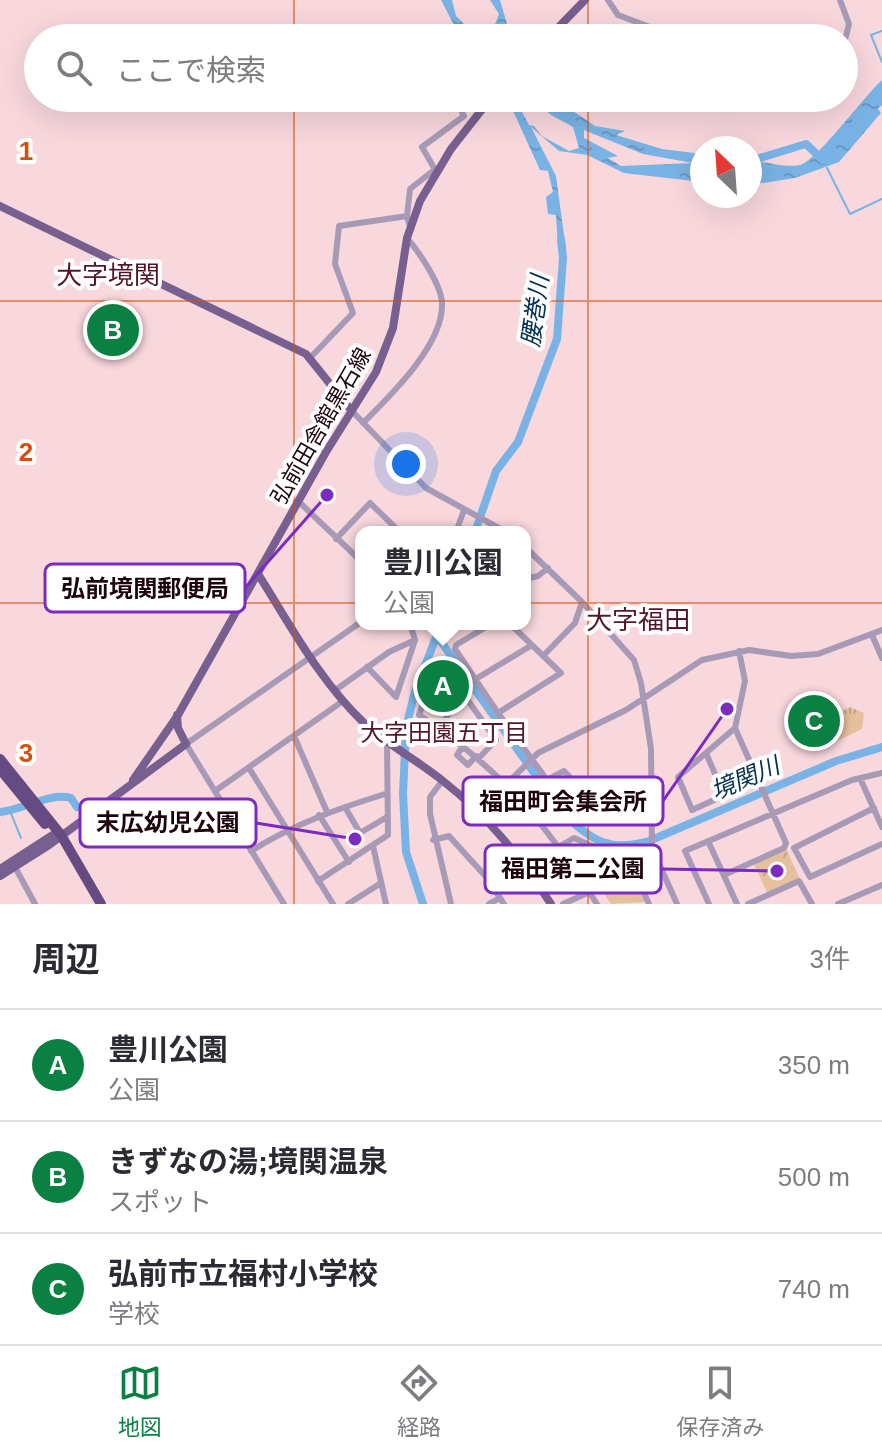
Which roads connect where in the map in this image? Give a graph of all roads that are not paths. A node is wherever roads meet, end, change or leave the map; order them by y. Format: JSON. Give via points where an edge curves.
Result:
{"nodes":[{"id":1,"x":585,"y":0,"type":"edge"},
{"id":2,"x":608,"y":0,"type":"edge"},
{"id":3,"x":840,"y":0,"type":"edge"},
{"id":4,"x":562,"y":24,"type":"edge"},
{"id":5,"x":642,"y":24,"type":"edge"},
{"id":6,"x":849,"y":24,"type":"edge"},
{"id":7,"x":462,"y":112,"type":"edge"},
{"id":8,"x":480,"y":112,"type":"edge"},
{"id":9,"x":436,"y":171,"type":"junction"},
{"id":10,"x":0,"y":206,"type":"edge"},
{"id":11,"x":407,"y":216,"type":"junction"},
{"id":12,"x":410,"y":227,"type":"junction"},
{"id":13,"x":407,"y":238,"type":"junction"},
{"id":14,"x":311,"y":357,"type":"junction"},
{"id":15,"x":351,"y":410,"type":"junction"},
{"id":16,"x":363,"y":423,"type":"junction"},
{"id":17,"x":298,"y":501,"type":"junction"},
{"id":18,"x":468,"y":511,"type":"junction"},
{"id":19,"x":394,"y":526,"type":"edge"},
{"id":20,"x":459,"y":526,"type":"edge"},
{"id":21,"x":496,"y":526,"type":"edge"},
{"id":22,"x":336,"y":539,"type":"junction"},
{"id":23,"x":531,"y":552,"type":"edge"},
{"id":24,"x":355,"y":556,"type":"edge"},
{"id":25,"x":548,"y":568,"type":"junction"},
{"id":26,"x":258,"y":574,"type":"junction"},
{"id":27,"x":531,"y":578,"type":"edge"},
{"id":28,"x":582,"y":602,"type":"junction"},
{"id":29,"x":355,"y":626,"type":"edge"},
{"id":30,"x":412,"y":630,"type":"edge"},
{"id":31,"x":481,"y":630,"type":"edge"},
{"id":32,"x":516,"y":630,"type":"edge"},
{"id":33,"x":882,"y":630,"type":"edge"},
{"id":34,"x":872,"y":635,"type":"junction"},
{"id":35,"x":415,"y":640,"type":"junction"},
{"id":36,"x":532,"y":645,"type":"junction"},
{"id":37,"x":739,"y":651,"type":"junction"},
{"id":38,"x":543,"y":656,"type":"junction"},
{"id":39,"x":310,"y":657,"type":"junction"},
{"id":40,"x":882,"y":658,"type":"edge"},
{"id":41,"x":367,"y":667,"type":"junction"},
{"id":42,"x":445,"y":668,"type":"dead end"},
{"id":43,"x":474,"y":680,"type":"junction"},
{"id":44,"x":334,"y":691,"type":"junction"},
{"id":45,"x":462,"y":693,"type":"junction"},
{"id":46,"x":644,"y":699,"type":"junction"},
{"id":47,"x":343,"y":701,"type":"junction"},
{"id":48,"x":422,"y":706,"type":"dead end"},
{"id":49,"x":498,"y":713,"type":"junction"},
{"id":50,"x":178,"y":715,"type":"junction"},
{"id":51,"x":735,"y":728,"type":"junction"},
{"id":52,"x":439,"y":729,"type":"junction"},
{"id":53,"x":294,"y":736,"type":"junction"},
{"id":54,"x":186,"y":744,"type":"junction"},
{"id":55,"x":391,"y":744,"type":"junction"},
{"id":56,"x":463,"y":746,"type":"junction"},
{"id":57,"x":706,"y":753,"type":"junction"},
{"id":58,"x":478,"y":757,"type":"junction"},
{"id":59,"x":0,"y":759,"type":"edge"},
{"id":60,"x":531,"y":759,"type":"junction"},
{"id":61,"x":249,"y":768,"type":"junction"},
{"id":62,"x":0,"y":769,"type":"edge"},
{"id":63,"x":882,"y":773,"type":"edge"},
{"id":64,"x":860,"y":778,"type":"junction"},
{"id":65,"x":133,"y":780,"type":"junction"},
{"id":66,"x":443,"y":780,"type":"junction"},
{"id":67,"x":759,"y":783,"type":"junction"},
{"id":68,"x":507,"y":784,"type":"junction"},
{"id":69,"x":215,"y":791,"type":"junction"},
{"id":70,"x":580,"y":792,"type":"junction"},
{"id":71,"x":385,"y":794,"type":"junction"},
{"id":72,"x":725,"y":797,"type":"junction"},
{"id":73,"x":36,"y":806,"type":"junction"},
{"id":74,"x":345,"y":807,"type":"junction"},
{"id":75,"x":874,"y":808,"type":"junction"},
{"id":76,"x":651,"y":809,"type":"junction"},
{"id":77,"x":327,"y":812,"type":"junction"},
{"id":78,"x":478,"y":812,"type":"junction"},
{"id":79,"x":773,"y":814,"type":"junction"},
{"id":80,"x":319,"y":815,"type":"junction"},
{"id":81,"x":387,"y":817,"type":"junction"},
{"id":82,"x":616,"y":818,"type":"junction"},
{"id":83,"x":882,"y":827,"type":"edge"},
{"id":84,"x":286,"y":829,"type":"junction"},
{"id":85,"x":57,"y":835,"type":"junction"},
{"id":86,"x":433,"y":840,"type":"junction"},
{"id":87,"x":708,"y":841,"type":"junction"},
{"id":88,"x":882,"y":844,"type":"edge"},
{"id":89,"x":373,"y":846,"type":"junction"},
{"id":90,"x":560,"y":846,"type":"junction"},
{"id":91,"x":251,"y":851,"type":"junction"},
{"id":92,"x":658,"y":861,"type":"junction"},
{"id":93,"x":349,"y":862,"type":"junction"},
{"id":94,"x":15,"y":867,"type":"junction"},
{"id":95,"x":0,"y":869,"type":"edge"},
{"id":96,"x":634,"y":871,"type":"junction"},
{"id":97,"x":724,"y":875,"type":"junction"},
{"id":98,"x":0,"y":876,"type":"edge"},
{"id":99,"x":623,"y":876,"type":"junction"},
{"id":100,"x":318,"y":881,"type":"junction"},
{"id":101,"x":381,"y":883,"type":"junction"},
{"id":102,"x":882,"y":885,"type":"edge"},
{"id":103,"x":589,"y":892,"type":"junction"},
{"id":104,"x":502,"y":901,"type":"edge"},
{"id":105,"x":647,"y":903,"type":"edge"},
{"id":106,"x":35,"y":904,"type":"edge"},
{"id":107,"x":94,"y":904,"type":"edge"},
{"id":108,"x":101,"y":904,"type":"edge"},
{"id":109,"x":284,"y":904,"type":"edge"},
{"id":110,"x":333,"y":904,"type":"edge"},
{"id":111,"x":348,"y":904,"type":"edge"},
{"id":112,"x":386,"y":904,"type":"edge"},
{"id":113,"x":451,"y":904,"type":"edge"},
{"id":114,"x":489,"y":904,"type":"edge"},
{"id":115,"x":551,"y":904,"type":"edge"},
{"id":116,"x":563,"y":904,"type":"edge"},
{"id":117,"x":597,"y":904,"type":"edge"},
{"id":118,"x":677,"y":904,"type":"edge"},
{"id":119,"x":709,"y":904,"type":"edge"},
{"id":120,"x":737,"y":904,"type":"edge"},
{"id":121,"x":748,"y":904,"type":"edge"},
{"id":122,"x":812,"y":904,"type":"edge"},
{"id":123,"x":838,"y":904,"type":"edge"}],
"edges":[{"from":1,"to":4,"type":"main road"},
{"from":2,"to":5,"type":"street","via":[[618,15]]},
{"from":3,"to":6,"type":"street"},
{"from":7,"to":9,"type":"street","via":[[464,116],[422,147]]},
{"from":8,"to":9,"type":"main road","name":"弘前田舎館黒石線"},
{"from":9,"to":11,"type":"street","via":[[410,189]]},
{"from":9,"to":12,"type":"main road","name":"弘前田舎館黒石線"},
{"from":10,"to":14,"type":"main road"},
{"from":11,"to":12,"type":"street"},
{"from":11,"to":14,"type":"street","via":[[339,226],[335,264],[353,313]]},
{"from":12,"to":13,"type":"main road","name":"弘前田舎館黒石線"},
{"from":13,"to":15,"type":"main road","name":"弘前田舎館黒石線","via":[[387,348]]},
{"from":13,"to":16,"type":"street","via":[[437,287],[440,317],[428,353]]},
{"from":14,"to":15,"type":"main road"},
{"from":15,"to":16,"type":"street"},
{"from":15,"to":17,"type":"main road","name":"弘前田舎館黒石線"},
{"from":16,"to":18,"type":"street","via":[[426,488]]},
{"from":17,"to":22,"type":"street"},
{"from":17,"to":26,"type":"main road","name":"弘前田舎館黒石線"},
{"from":18,"to":20,"type":"street"},
{"from":18,"to":21,"type":"street"},
{"from":19,"to":22,"type":"street","via":[[370,503]]},
{"from":22,"to":24,"type":"street"},
{"from":23,"to":25,"type":"street"},
{"from":25,"to":27,"type":"street"},
{"from":25,"to":28,"type":"street"},
{"from":26,"to":39,"type":"main road"},
{"from":26,"to":50,"type":"main road","name":"弘前田舎館黒石線"},
{"from":28,"to":38,"type":"street","via":[[575,623]]},
{"from":28,"to":46,"type":"street","via":[[634,660]]},
{"from":29,"to":39,"type":"street"},
{"from":30,"to":35,"type":"street"},
{"from":31,"to":43,"type":"street","via":[[456,645]]},
{"from":32,"to":36,"type":"street"},
{"from":33,"to":34,"type":"street"},
{"from":34,"to":37,"type":"street","via":[[804,656]]},
{"from":34,"to":40,"type":"street"},
{"from":35,"to":41,"type":"street"},
{"from":35,"to":41,"type":"street","via":[[396,697]]},
{"from":36,"to":38,"type":"street"},
{"from":36,"to":43,"type":"street"},
{"from":37,"to":46,"type":"street","via":[[702,660]]},
{"from":37,"to":51,"type":"street","via":[[745,681]]},
{"from":38,"to":49,"type":"street","via":[[561,673]]},
{"from":39,"to":44,"type":"main road"},
{"from":39,"to":54,"type":"street"},
{"from":41,"to":44,"type":"street"},
{"from":42,"to":45,"type":"street"},
{"from":43,"to":49,"type":"street"},
{"from":44,"to":47,"type":"main road"},
{"from":45,"to":52,"type":"street"},
{"from":45,"to":58,"type":"street","via":[[496,740]]},
{"from":46,"to":60,"type":"street"},
{"from":46,"to":76,"type":"street"},
{"from":47,"to":53,"type":"street"},
{"from":47,"to":55,"type":"main road"},
{"from":48,"to":52,"type":"street","via":[[419,715]]},
{"from":49,"to":60,"type":"street"},
{"from":50,"to":54,"type":"main road","via":[[176,723]]},
{"from":50,"to":65,"type":"main road","name":"弘前田舎館黒石線"},
{"from":51,"to":57,"type":"street"},
{"from":51,"to":67,"type":"street"},
{"from":52,"to":56,"type":"street"},
{"from":53,"to":61,"type":"street"},
{"from":53,"to":77,"type":"street"},
{"from":54,"to":65,"type":"main road","name":"弘前田舎館黒石線"},
{"from":54,"to":69,"type":"street"},
{"from":54,"to":85,"type":"main road"},
{"from":55,"to":66,"type":"main road"},
{"from":55,"to":71,"type":"street"},
{"from":56,"to":58,"type":"street"},
{"from":56,"to":58,"type":"street","via":[[457,755],[468,765]]},
{"from":57,"to":72,"type":"street"},
{"from":57,"to":72,"type":"street","via":[[678,777],[692,810]]},
{"from":58,"to":68,"type":"street"},
{"from":59,"to":73,"type":"highway"},
{"from":60,"to":68,"type":"street"},
{"from":60,"to":70,"type":"street","via":[[547,780],[564,771]]},
{"from":61,"to":69,"type":"street"},
{"from":61,"to":84,"type":"street"},
{"from":62,"to":73,"type":"highway"},
{"from":63,"to":64,"type":"street"},
{"from":64,"to":75,"type":"street"},
{"from":64,"to":79,"type":"street"},
{"from":65,"to":85,"type":"main road","name":"弘前田舎館黒石線"},
{"from":66,"to":78,"type":"main road"},
{"from":66,"to":86,"type":"street","via":[[430,797]]},
{"from":67,"to":72,"type":"street"},
{"from":67,"to":79,"type":"street"},
{"from":68,"to":78,"type":"street"},
{"from":68,"to":90,"type":"street"},
{"from":69,"to":91,"type":"street"},
{"from":70,"to":82,"type":"street","via":[[592,808]]},
{"from":70,"to":82,"type":"street","via":[[618,804]]},
{"from":71,"to":74,"type":"street"},
{"from":71,"to":81,"type":"street"},
{"from":73,"to":85,"type":"highway"},
{"from":74,"to":77,"type":"street"},
{"from":74,"to":81,"type":"street","via":[[360,833]]},
{"from":75,"to":83,"type":"street"},
{"from":75,"to":88,"type":"street","via":[[794,848],[810,877]]},
{"from":76,"to":82,"type":"street"},
{"from":76,"to":92,"type":"street","via":[[652,848]]},
{"from":77,"to":80,"type":"street"},
{"from":78,"to":115,"type":"main road","via":[[510,844]]},
{"from":79,"to":87,"type":"street"},
{"from":79,"to":97,"type":"street","via":[[784,848]]},
{"from":80,"to":84,"type":"street"},
{"from":80,"to":93,"type":"street"},
{"from":81,"to":89,"type":"street","via":[[388,835]]},
{"from":84,"to":91,"type":"street"},
{"from":84,"to":100,"type":"street"},
{"from":85,"to":94,"type":"main road"},
{"from":85,"to":95,"type":"main road"},
{"from":85,"to":107,"type":"highway"},
{"from":85,"to":108,"type":"highway"},
{"from":86,"to":104,"type":"street","via":[[449,836]]},
{"from":86,"to":113,"type":"street"},
{"from":87,"to":97,"type":"street"},
{"from":87,"to":119,"type":"street","via":[[685,851]]},
{"from":89,"to":93,"type":"street"},
{"from":89,"to":101,"type":"street"},
{"from":90,"to":99,"type":"street","via":[[574,838],[608,853]]},
{"from":90,"to":103,"type":"street"},
{"from":91,"to":109,"type":"street"},
{"from":92,"to":96,"type":"street"},
{"from":92,"to":118,"type":"street"},
{"from":93,"to":100,"type":"street"},
{"from":94,"to":98,"type":"main road"},
{"from":94,"to":106,"type":"street"},
{"from":96,"to":99,"type":"street"},
{"from":96,"to":105,"type":"street"},
{"from":97,"to":120,"type":"street"},
{"from":99,"to":103,"type":"street"},
{"from":100,"to":110,"type":"street"},
{"from":101,"to":111,"type":"street"},
{"from":101,"to":112,"type":"street"},
{"from":102,"to":123,"type":"street"},
{"from":103,"to":116,"type":"street"},
{"from":103,"to":117,"type":"street"},
{"from":104,"to":114,"type":"street"},
{"from":121,"to":122,"type":"street","via":[[799,881]]}]}
